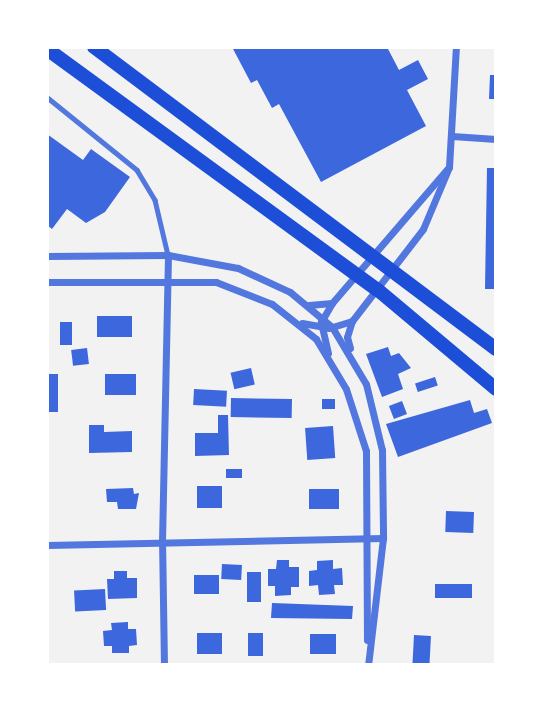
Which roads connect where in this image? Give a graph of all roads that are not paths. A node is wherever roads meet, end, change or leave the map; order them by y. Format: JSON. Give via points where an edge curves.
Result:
{"nodes":[{"id":1,"x":94,"y":47,"type":"edge"},
{"id":2,"x":456,"y":47,"type":"edge"},
{"id":3,"x":47,"y":49,"type":"edge"},
{"id":4,"x":47,"y":97,"type":"edge"},
{"id":5,"x":452,"y":136,"type":"junction"},
{"id":6,"x":496,"y":139,"type":"edge"},
{"id":7,"x":449,"y":167,"type":"junction"},
{"id":8,"x":168,"y":255,"type":"junction"},
{"id":9,"x":370,"y":255,"type":"junction"},
{"id":10,"x":47,"y":256,"type":"edge"},
{"id":11,"x":391,"y":271,"type":"junction"},
{"id":12,"x":355,"y":274,"type":"junction"},
{"id":13,"x":47,"y":282,"type":"edge"},
{"id":14,"x":167,"y":282,"type":"junction"},
{"id":15,"x":378,"y":290,"type":"junction"},
{"id":16,"x":332,"y":303,"type":"junction"},
{"id":17,"x":309,"y":305,"type":"junction"},
{"id":18,"x":323,"y":318,"type":"junction"},
{"id":19,"x":292,"y":320,"type":"junction"},
{"id":20,"x":352,"y":321,"type":"junction"},
{"id":21,"x":322,"y":327,"type":"junction"},
{"id":22,"x":332,"y":327,"type":"junction"},
{"id":23,"x":496,"y":349,"type":"edge"},
{"id":24,"x":352,"y":353,"type":"junction"},
{"id":25,"x":330,"y":360,"type":"junction"},
{"id":26,"x":496,"y":389,"type":"edge"},
{"id":27,"x":367,"y":538,"type":"junction"},
{"id":28,"x":383,"y":538,"type":"junction"},
{"id":29,"x":162,"y":542,"type":"junction"},
{"id":30,"x":47,"y":545,"type":"edge"},
{"id":31,"x":164,"y":665,"type":"edge"},
{"id":32,"x":367,"y":665,"type":"edge"}],
"edges":[{"from":1,"to":9,"type":"highway"},
{"from":2,"to":5,"type":"street"},
{"from":3,"to":12,"type":"highway"},
{"from":4,"to":8,"type":"lane","via":[[137,170],[155,200]]},
{"from":5,"to":6,"type":"street"},
{"from":5,"to":7,"type":"street"},
{"from":7,"to":9,"type":"street"},
{"from":7,"to":11,"type":"street","via":[[424,229]]},
{"from":8,"to":10,"type":"street"},
{"from":8,"to":14,"type":"street"},
{"from":8,"to":17,"type":"street","via":[[238,268],[268,279]]},
{"from":9,"to":11,"type":"highway"},
{"from":9,"to":12,"type":"street"},
{"from":11,"to":15,"type":"street"},
{"from":11,"to":23,"type":"highway"},
{"from":12,"to":15,"type":"highway"},
{"from":12,"to":16,"type":"street"},
{"from":13,"to":14,"type":"street"},
{"from":14,"to":19,"type":"street","via":[[216,282],[236,288],[272,304]]},
{"from":14,"to":29,"type":"street"},
{"from":15,"to":20,"type":"street"},
{"from":15,"to":26,"type":"highway"},
{"from":16,"to":17,"type":"street"},
{"from":16,"to":18,"type":"street"},
{"from":17,"to":18,"type":"street"},
{"from":18,"to":21,"type":"street"},
{"from":18,"to":22,"type":"street"},
{"from":19,"to":21,"type":"street"},
{"from":19,"to":25,"type":"street","via":[[316,339]]},
{"from":20,"to":22,"type":"street"},
{"from":20,"to":24,"type":"street","via":[[347,337]]},
{"from":21,"to":22,"type":"street"},
{"from":21,"to":25,"type":"street"},
{"from":22,"to":24,"type":"street"},
{"from":24,"to":28,"type":"street","via":[[377,417]]},
{"from":25,"to":27,"type":"street","via":[[357,416],[366,451]]},
{"from":27,"to":28,"type":"street"},
{"from":27,"to":29,"type":"street"},
{"from":27,"to":32,"type":"street"},
{"from":28,"to":32,"type":"street"},
{"from":29,"to":30,"type":"street"},
{"from":29,"to":31,"type":"street"}]}
